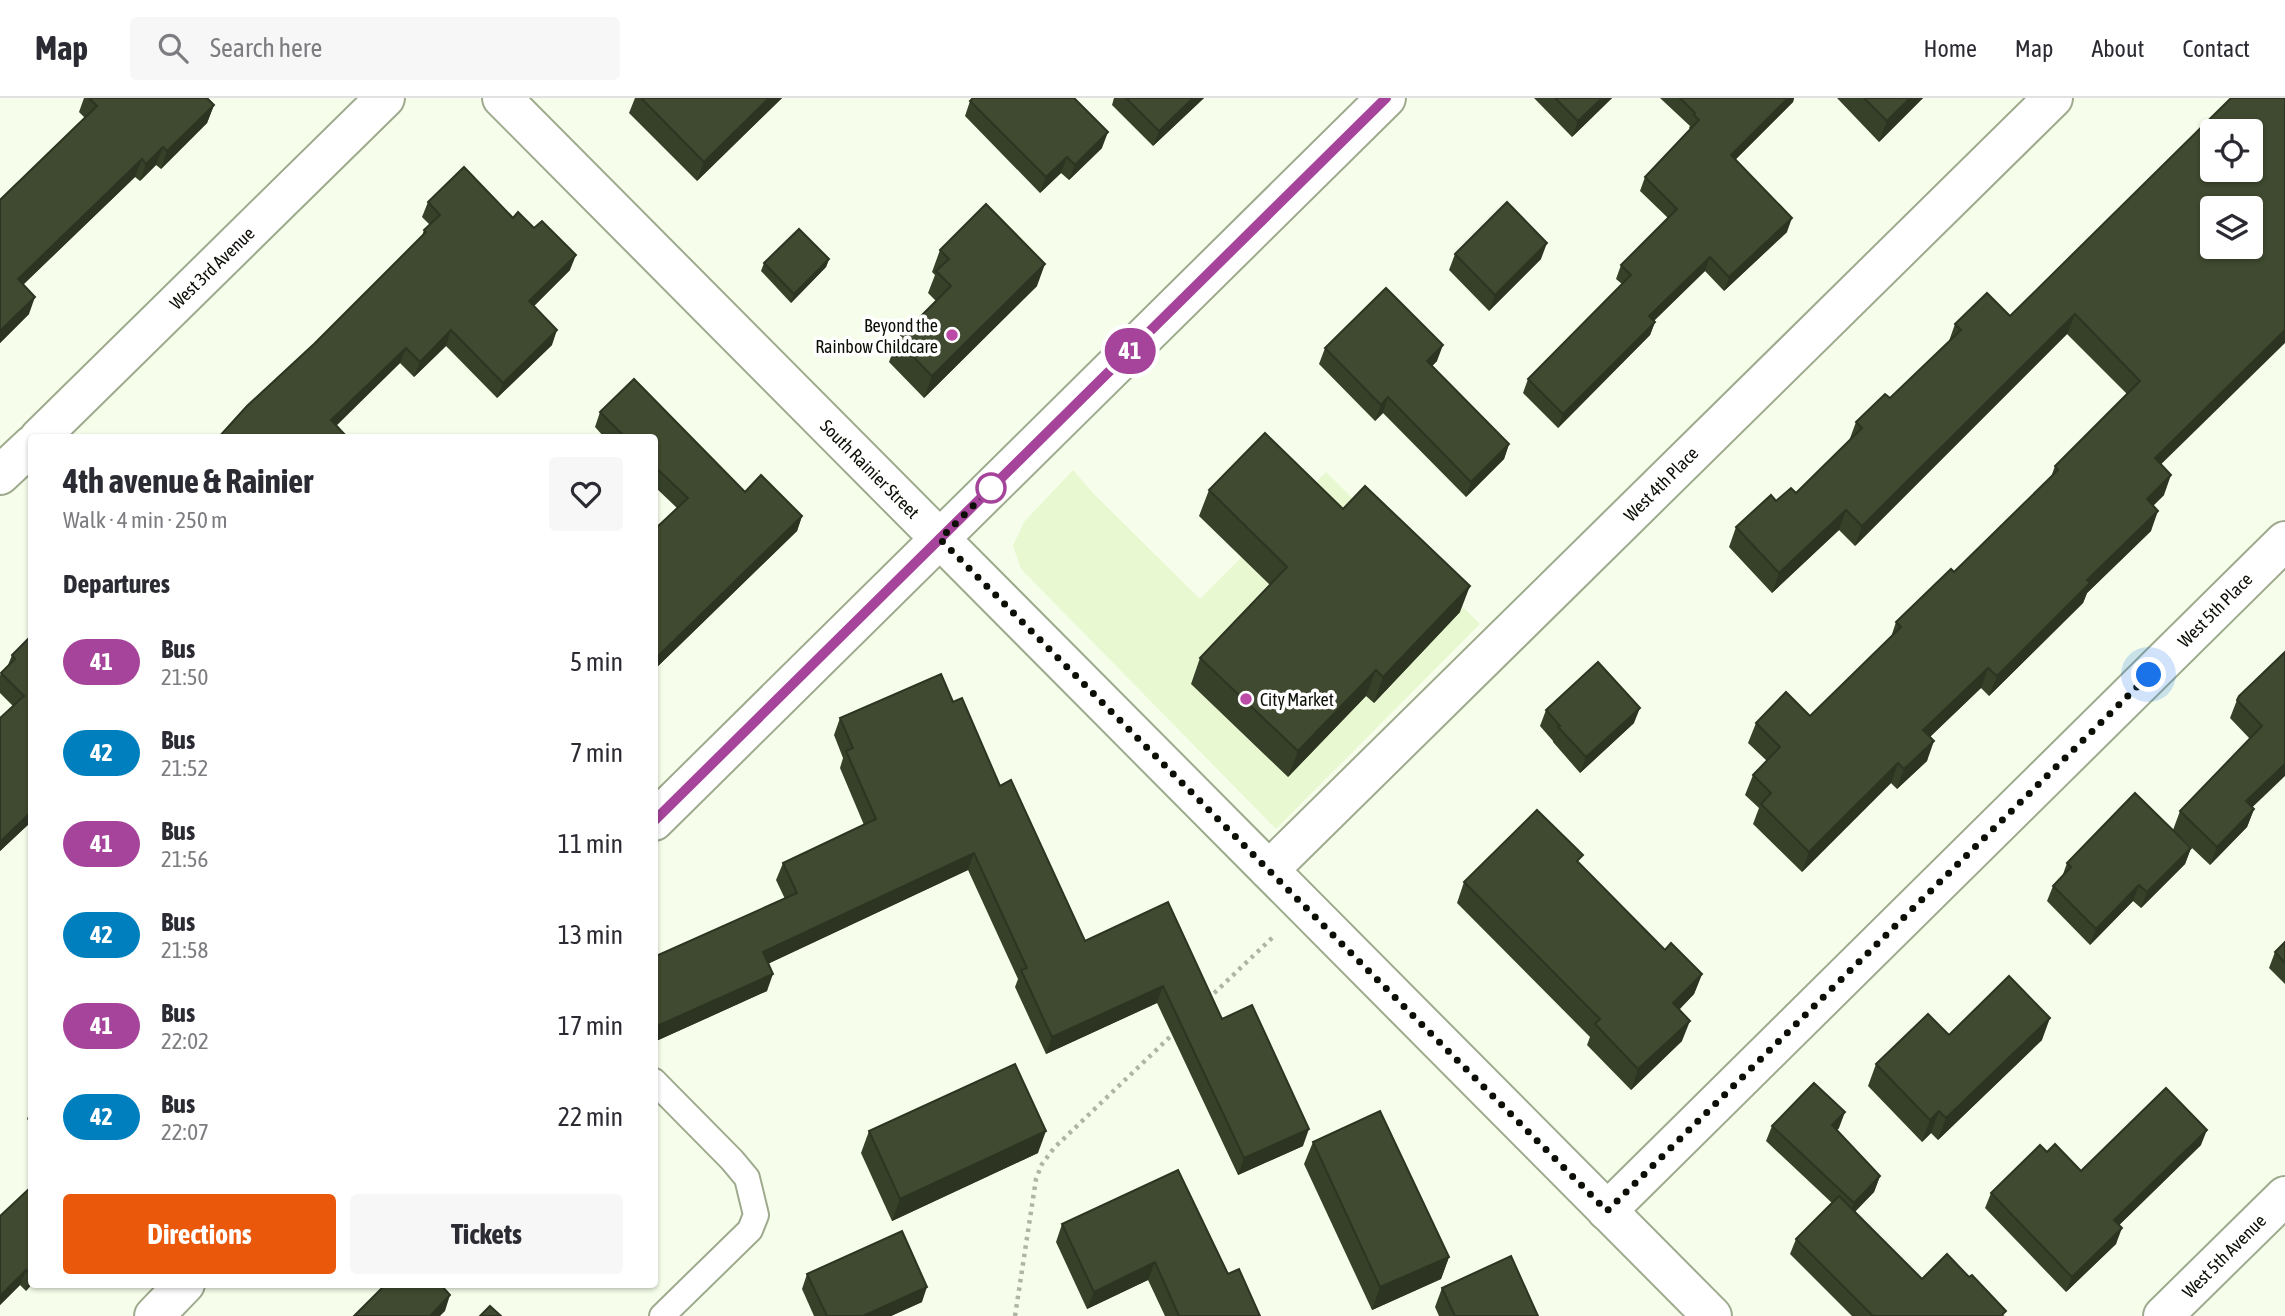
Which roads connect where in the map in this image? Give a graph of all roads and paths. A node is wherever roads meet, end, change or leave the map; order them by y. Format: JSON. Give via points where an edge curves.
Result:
{"nodes":[{"id":1,"x":385,"y":98,"type":"edge"},
{"id":2,"x":502,"y":98,"type":"edge"},
{"id":3,"x":1386,"y":98,"type":"edge"},
{"id":4,"x":2053,"y":98,"type":"edge"},
{"id":5,"x":43,"y":434,"type":"edge"},
{"id":6,"x":28,"y":449,"type":"edge"},
{"id":7,"x":0,"y":475,"type":"edge"},
{"id":8,"x":940,"y":539,"type":"junction"},
{"id":9,"x":2285,"y":541,"type":"edge"},
{"id":10,"x":658,"y":817,"type":"edge"},
{"id":11,"x":1269,"y":870,"type":"junction"},
{"id":12,"x":1304,"y":906,"type":"junction"},
{"id":13,"x":1204,"y":1003,"type":"edge"},
{"id":14,"x":1184,"y":1022,"type":"edge"},
{"id":15,"x":658,"y":1085,"type":"edge"},
{"id":16,"x":2285,"y":1196,"type":"edge"},
{"id":17,"x":1607,"y":1211,"type":"junction"},
{"id":18,"x":181,"y":1288,"type":"edge"},
{"id":19,"x":153,"y":1316,"type":"edge"},
{"id":20,"x":662,"y":1316,"type":"edge"},
{"id":21,"x":1015,"y":1316,"type":"edge"},
{"id":22,"x":1712,"y":1316,"type":"edge"},
{"id":23,"x":2163,"y":1316,"type":"edge"}],
"edges":[{"from":1,"to":5,"type":"street","name":"West 3rd Avenue"},
{"from":2,"to":8,"type":"street","name":"South Rainier Street"},
{"from":3,"to":8,"type":"street"},
{"from":4,"to":11,"type":"street","name":"West 4th Place"},
{"from":6,"to":7,"type":"street"},
{"from":8,"to":10,"type":"street"},
{"from":8,"to":11,"type":"street","name":"South Rainier Street"},
{"from":9,"to":17,"type":"street","name":"West 5th Place"},
{"from":11,"to":12,"type":"street","name":"South Rainier Street"},
{"from":12,"to":13,"type":"path"},
{"from":12,"to":17,"type":"street","name":"South Rainier Street"},
{"from":14,"to":21,"type":"path","via":[[1042,1164]]},
{"from":15,"to":20,"type":"lane","via":[[747,1178],[756,1215],[750,1230]]},
{"from":16,"to":23,"type":"street","name":"West 5th Avenue"},
{"from":17,"to":22,"type":"street","name":"South Rainier Street"},
{"from":18,"to":19,"type":"street"}]}
